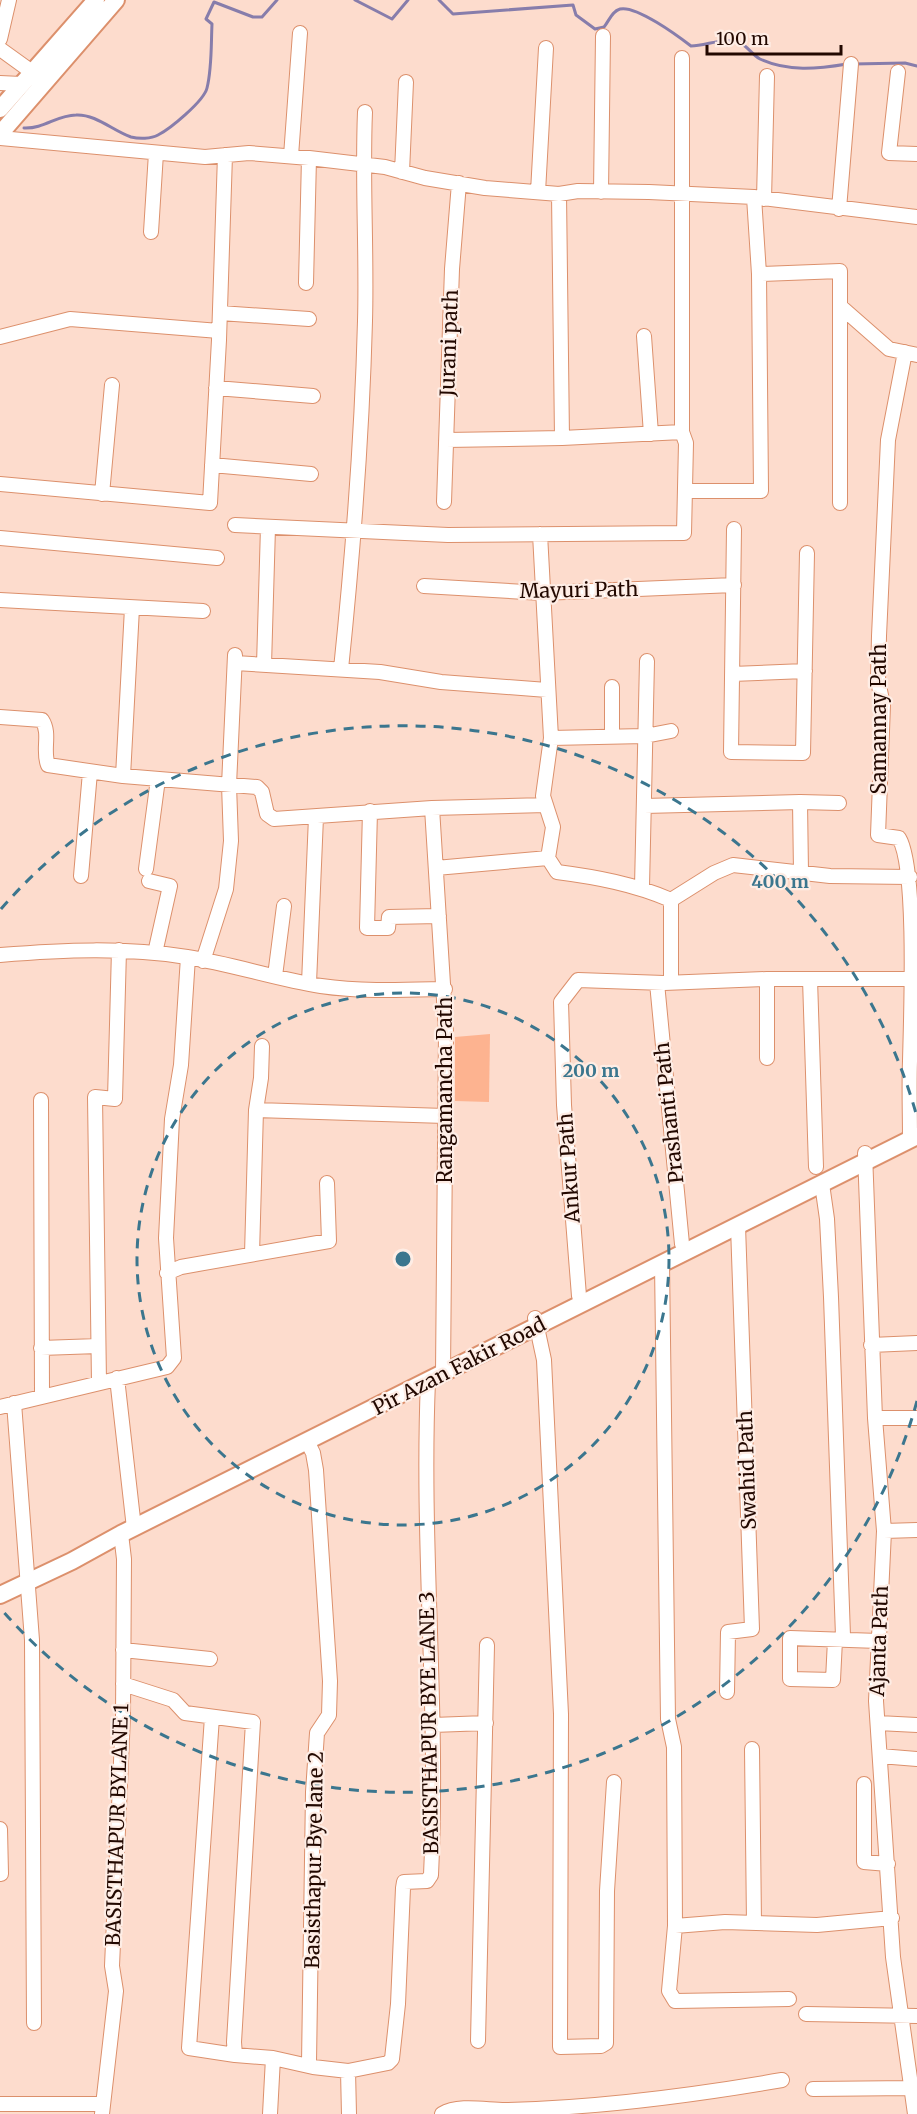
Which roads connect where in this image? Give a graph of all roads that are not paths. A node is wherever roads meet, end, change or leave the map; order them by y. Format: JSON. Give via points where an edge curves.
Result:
{"nodes":[{"id":1,"x":9,"y":0,"type":"edge"},
{"id":2,"x":96,"y":0,"type":"edge"},
{"id":3,"x":116,"y":0,"type":"edge"},
{"id":4,"x":300,"y":33,"type":"dead end"},
{"id":5,"x":603,"y":36,"type":"dead end"},
{"id":6,"x":0,"y":39,"type":"edge"},
{"id":7,"x":546,"y":48,"type":"dead end"},
{"id":8,"x":0,"y":49,"type":"edge"},
{"id":9,"x":682,"y":58,"type":"dead end"},
{"id":10,"x":851,"y":64,"type":"dead end"},
{"id":11,"x":898,"y":72,"type":"dead end"},
{"id":12,"x":767,"y":76,"type":"dead end"},
{"id":13,"x":26,"y":78,"type":"junction"},
{"id":14,"x":406,"y":82,"type":"dead end"},
{"id":15,"x":0,"y":83,"type":"edge"},
{"id":16,"x":0,"y":109,"type":"edge"},
{"id":17,"x":365,"y":112,"type":"dead end"},
{"id":18,"x":0,"y":134,"type":"edge"},
{"id":19,"x":0,"y":138,"type":"edge"},
{"id":20,"x":156,"y":153,"type":"junction"},
{"id":21,"x":917,"y":154,"type":"edge"},
{"id":22,"x":225,"y":155,"type":"junction"},
{"id":23,"x":291,"y":156,"type":"junction"},
{"id":24,"x":309,"y":158,"type":"junction"},
{"id":25,"x":363,"y":165,"type":"junction"},
{"id":26,"x":402,"y":172,"type":"junction"},
{"id":27,"x":459,"y":183,"type":"junction"},
{"id":28,"x":538,"y":192,"type":"junction"},
{"id":29,"x":601,"y":192,"type":"junction"},
{"id":30,"x":680,"y":193,"type":"junction"},
{"id":31,"x":559,"y":194,"type":"junction"},
{"id":32,"x":759,"y":198,"type":"junction"},
{"id":33,"x":839,"y":208,"type":"junction"},
{"id":34,"x":917,"y":217,"type":"edge"},
{"id":35,"x":151,"y":232,"type":"dead end"},
{"id":36,"x":759,"y":274,"type":"junction"},
{"id":37,"x":306,"y":283,"type":"dead end"},
{"id":38,"x":840,"y":306,"type":"junction"},
{"id":39,"x":220,"y":313,"type":"junction"},
{"id":40,"x":309,"y":319,"type":"dead end"},
{"id":41,"x":219,"y":331,"type":"junction"},
{"id":42,"x":644,"y":336,"type":"dead end"},
{"id":43,"x":0,"y":337,"type":"edge"},
{"id":44,"x":911,"y":353,"type":"edge"},
{"id":45,"x":112,"y":385,"type":"dead end"},
{"id":46,"x":216,"y":388,"type":"junction"},
{"id":47,"x":313,"y":396,"type":"dead end"},
{"id":48,"x":682,"y":432,"type":"junction"},
{"id":49,"x":651,"y":434,"type":"junction"},
{"id":50,"x":562,"y":438,"type":"junction"},
{"id":51,"x":446,"y":440,"type":"junction"},
{"id":52,"x":212,"y":465,"type":"junction"},
{"id":53,"x":311,"y":474,"type":"dead end"},
{"id":54,"x":0,"y":484,"type":"edge"},
{"id":55,"x":692,"y":490,"type":"dead end"},
{"id":56,"x":102,"y":494,"type":"junction"},
{"id":57,"x":444,"y":502,"type":"dead end"},
{"id":58,"x":840,"y":503,"type":"dead end"},
{"id":59,"x":235,"y":525,"type":"dead end"},
{"id":60,"x":268,"y":527,"type":"junction"},
{"id":61,"x":734,"y":529,"type":"dead end"},
{"id":62,"x":356,"y":531,"type":"junction"},
{"id":63,"x":540,"y":534,"type":"junction"},
{"id":64,"x":0,"y":538,"type":"edge"},
{"id":65,"x":807,"y":553,"type":"dead end"},
{"id":66,"x":217,"y":558,"type":"dead end"},
{"id":67,"x":734,"y":585,"type":"junction"},
{"id":68,"x":424,"y":586,"type":"dead end"},
{"id":69,"x":542,"y":593,"type":"junction"},
{"id":70,"x":0,"y":600,"type":"edge"},
{"id":71,"x":132,"y":608,"type":"junction"},
{"id":72,"x":203,"y":611,"type":"dead end"},
{"id":73,"x":647,"y":662,"type":"dead end"},
{"id":74,"x":264,"y":665,"type":"junction"},
{"id":75,"x":341,"y":669,"type":"junction"},
{"id":76,"x":805,"y":671,"type":"junction"},
{"id":77,"x":732,"y":674,"type":"junction"},
{"id":78,"x":612,"y":687,"type":"dead end"},
{"id":79,"x":548,"y":690,"type":"junction"},
{"id":80,"x":0,"y":717,"type":"edge"},
{"id":81,"x":671,"y":731,"type":"dead end"},
{"id":82,"x":645,"y":736,"type":"junction"},
{"id":83,"x":612,"y":737,"type":"junction"},
{"id":84,"x":551,"y":738,"type":"junction"},
{"id":85,"x":90,"y":772,"type":"junction"},
{"id":86,"x":123,"y":777,"type":"junction"},
{"id":87,"x":158,"y":779,"type":"junction"},
{"id":88,"x":229,"y":785,"type":"junction"},
{"id":89,"x":800,"y":802,"type":"junction"},
{"id":90,"x":839,"y":803,"type":"dead end"},
{"id":91,"x":546,"y":805,"type":"junction"},
{"id":92,"x":644,"y":806,"type":"junction"},
{"id":93,"x":432,"y":807,"type":"junction"},
{"id":94,"x":370,"y":811,"type":"junction"},
{"id":95,"x":316,"y":817,"type":"junction"},
{"id":96,"x":548,"y":858,"type":"junction"},
{"id":97,"x":436,"y":868,"type":"junction"},
{"id":98,"x":801,"y":872,"type":"junction"},
{"id":99,"x":81,"y":876,"type":"dead end"},
{"id":100,"x":910,"y":877,"type":"junction"},
{"id":101,"x":642,"y":887,"type":"junction"},
{"id":102,"x":671,"y":900,"type":"junction"},
{"id":103,"x":284,"y":906,"type":"dead end"},
{"id":104,"x":440,"y":916,"type":"junction"},
{"id":105,"x":119,"y":950,"type":"junction"},
{"id":106,"x":155,"y":953,"type":"junction"},
{"id":107,"x":0,"y":955,"type":"edge"},
{"id":108,"x":188,"y":957,"type":"junction"},
{"id":109,"x":203,"y":961,"type":"junction"},
{"id":110,"x":275,"y":976,"type":"junction"},
{"id":111,"x":767,"y":979,"type":"junction"},
{"id":112,"x":810,"y":979,"type":"junction"},
{"id":113,"x":915,"y":979,"type":"edge"},
{"id":114,"x":309,"y":983,"type":"junction"},
{"id":115,"x":657,"y":983,"type":"junction"},
{"id":116,"x":671,"y":983,"type":"junction"},
{"id":117,"x":445,"y":989,"type":"junction"},
{"id":118,"x":262,"y":1046,"type":"dead end"},
{"id":119,"x":767,"y":1058,"type":"dead end"},
{"id":120,"x":41,"y":1100,"type":"dead end"},
{"id":121,"x":256,"y":1110,"type":"junction"},
{"id":122,"x":445,"y":1116,"type":"junction"},
{"id":123,"x":913,"y":1133,"type":"edge"},
{"id":124,"x":865,"y":1160,"type":"junction"},
{"id":125,"x":816,"y":1167,"type":"dead end"},
{"id":126,"x":327,"y":1183,"type":"dead end"},
{"id":127,"x":822,"y":1184,"type":"junction"},
{"id":128,"x":738,"y":1226,"type":"junction"},
{"id":129,"x":682,"y":1244,"type":"junction"},
{"id":130,"x":252,"y":1254,"type":"junction"},
{"id":131,"x":662,"y":1264,"type":"junction"},
{"id":132,"x":167,"y":1273,"type":"junction"},
{"id":133,"x":579,"y":1296,"type":"junction"},
{"id":134,"x":537,"y":1322,"type":"junction"},
{"id":135,"x":917,"y":1343,"type":"edge"},
{"id":136,"x":871,"y":1345,"type":"junction"},
{"id":137,"x":98,"y":1346,"type":"junction"},
{"id":138,"x":41,"y":1348,"type":"junction"},
{"id":139,"x":438,"y":1373,"type":"junction"},
{"id":140,"x":117,"y":1378,"type":"junction"},
{"id":141,"x":99,"y":1382,"type":"junction"},
{"id":142,"x":42,"y":1395,"type":"junction"},
{"id":143,"x":14,"y":1403,"type":"junction"},
{"id":144,"x":0,"y":1407,"type":"edge"},
{"id":145,"x":917,"y":1418,"type":"edge"},
{"id":146,"x":875,"y":1419,"type":"junction"},
{"id":147,"x":307,"y":1441,"type":"junction"},
{"id":148,"x":129,"y":1527,"type":"junction"},
{"id":149,"x":917,"y":1530,"type":"edge"},
{"id":150,"x":884,"y":1531,"type":"junction"},
{"id":151,"x":28,"y":1571,"type":"junction"},
{"id":152,"x":0,"y":1585,"type":"edge"},
{"id":153,"x":0,"y":1595,"type":"edge"},
{"id":154,"x":879,"y":1641,"type":"junction"},
{"id":155,"x":487,"y":1645,"type":"dead end"},
{"id":156,"x":123,"y":1650,"type":"junction"},
{"id":157,"x":210,"y":1659,"type":"dead end"},
{"id":158,"x":123,"y":1684,"type":"junction"},
{"id":159,"x":727,"y":1692,"type":"dead end"},
{"id":160,"x":212,"y":1717,"type":"junction"},
{"id":161,"x":486,"y":1723,"type":"junction"},
{"id":162,"x":878,"y":1723,"type":"junction"},
{"id":163,"x":433,"y":1725,"type":"junction"},
{"id":164,"x":917,"y":1725,"type":"edge"},
{"id":165,"x":752,"y":1749,"type":"dead end"},
{"id":166,"x":880,"y":1756,"type":"junction"},
{"id":167,"x":917,"y":1759,"type":"edge"},
{"id":168,"x":614,"y":1782,"type":"dead end"},
{"id":169,"x":864,"y":1784,"type":"dead end"},
{"id":170,"x":0,"y":1829,"type":"edge"},
{"id":171,"x":888,"y":1864,"type":"junction"},
{"id":172,"x":1,"y":1874,"type":"edge"},
{"id":173,"x":892,"y":1918,"type":"junction"},
{"id":174,"x":754,"y":1923,"type":"junction"},
{"id":175,"x":675,"y":1926,"type":"junction"},
{"id":176,"x":789,"y":1999,"type":"dead end"},
{"id":177,"x":806,"y":2014,"type":"dead end"},
{"id":178,"x":901,"y":2014,"type":"junction"},
{"id":179,"x":917,"y":2016,"type":"edge"},
{"id":180,"x":34,"y":2023,"type":"dead end"},
{"id":181,"x":478,"y":2041,"type":"dead end"},
{"id":182,"x":235,"y":2055,"type":"junction"},
{"id":183,"x":273,"y":2058,"type":"junction"},
{"id":184,"x":313,"y":2067,"type":"junction"},
{"id":185,"x":348,"y":2071,"type":"junction"},
{"id":186,"x":782,"y":2080,"type":"dead end"},
{"id":187,"x":911,"y":2088,"type":"junction"},
{"id":188,"x":813,"y":2089,"type":"dead end"},
{"id":189,"x":0,"y":2104,"type":"edge"},
{"id":190,"x":648,"y":2108,"type":"edge"},
{"id":191,"x":102,"y":2109,"type":"edge"},
{"id":192,"x":270,"y":2114,"type":"edge"},
{"id":193,"x":349,"y":2114,"type":"edge"},
{"id":194,"x":442,"y":2114,"type":"edge"},
{"id":195,"x":915,"y":2114,"type":"edge"}],
"edges":[{"from":1,"to":6,"type":"street"},
{"from":2,"to":13,"type":"main road"},
{"from":3,"to":18,"type":"main road"},
{"from":4,"to":23,"type":"street"},
{"from":5,"to":29,"type":"street"},
{"from":7,"to":28,"type":"street"},
{"from":8,"to":13,"type":"street"},
{"from":9,"to":30,"type":"street"},
{"from":10,"to":33,"type":"street"},
{"from":11,"to":21,"type":"street","via":[[889,153]]},
{"from":12,"to":32,"type":"street"},
{"from":13,"to":15,"type":"street"},
{"from":13,"to":16,"type":"main road"},
{"from":14,"to":26,"type":"street"},
{"from":17,"to":25,"type":"street"},
{"from":19,"to":20,"type":"street"},
{"from":20,"to":22,"type":"street"},
{"from":20,"to":35,"type":"street"},
{"from":22,"to":23,"type":"street"},
{"from":22,"to":39,"type":"street"},
{"from":23,"to":24,"type":"street"},
{"from":24,"to":25,"type":"street"},
{"from":24,"to":37,"type":"street"},
{"from":25,"to":26,"type":"street"},
{"from":25,"to":62,"type":"street","via":[[365,318]]},
{"from":26,"to":27,"type":"street"},
{"from":27,"to":28,"type":"street"},
{"from":27,"to":51,"type":"street","name":"Jurani path"},
{"from":28,"to":31,"type":"street"},
{"from":29,"to":30,"type":"street"},
{"from":29,"to":31,"type":"street"},
{"from":30,"to":32,"type":"street"},
{"from":30,"to":48,"type":"street"},
{"from":31,"to":50,"type":"street"},
{"from":32,"to":33,"type":"street"},
{"from":32,"to":36,"type":"street"},
{"from":33,"to":34,"type":"street"},
{"from":36,"to":38,"type":"street","via":[[840,271]]},
{"from":36,"to":55,"type":"street","via":[[761,491]]},
{"from":38,"to":44,"type":"street","via":[[889,349]]},
{"from":38,"to":58,"type":"street"},
{"from":39,"to":40,"type":"street"},
{"from":39,"to":41,"type":"street"},
{"from":41,"to":43,"type":"street","via":[[70,319]]},
{"from":41,"to":46,"type":"street"},
{"from":42,"to":49,"type":"street"},
{"from":44,"to":100,"type":"street","name":"Samannay Path","via":[[888,440],[878,681],[884,705],[878,835],[899,838],[906,846]]},
{"from":45,"to":56,"type":"street"},
{"from":46,"to":47,"type":"street"},
{"from":46,"to":52,"type":"street"},
{"from":48,"to":49,"type":"street"},
{"from":48,"to":63,"type":"street","via":[[686,443],[684,533]]},
{"from":49,"to":50,"type":"street"},
{"from":50,"to":51,"type":"street"},
{"from":51,"to":57,"type":"street","name":"Jurani path"},
{"from":52,"to":53,"type":"street"},
{"from":52,"to":56,"type":"street","via":[[210,503]]},
{"from":54,"to":56,"type":"street"},
{"from":59,"to":60,"type":"street"},
{"from":60,"to":62,"type":"street"},
{"from":60,"to":74,"type":"street"},
{"from":61,"to":67,"type":"street"},
{"from":62,"to":63,"type":"street"},
{"from":62,"to":75,"type":"street"},
{"from":63,"to":69,"type":"street"},
{"from":64,"to":66,"type":"street"},
{"from":65,"to":76,"type":"street"},
{"from":67,"to":69,"type":"street","name":"Mayuri Path"},
{"from":67,"to":77,"type":"street"},
{"from":68,"to":69,"type":"street","name":"Mayuri Path"},
{"from":69,"to":79,"type":"street"},
{"from":70,"to":71,"type":"street"},
{"from":71,"to":72,"type":"street"},
{"from":71,"to":86,"type":"street"},
{"from":73,"to":82,"type":"street"},
{"from":74,"to":75,"type":"street"},
{"from":74,"to":88,"type":"street","via":[[235,658]]},
{"from":75,"to":79,"type":"street"},
{"from":76,"to":77,"type":"street"},
{"from":76,"to":77,"type":"street","via":[[803,753],[731,752]]},
{"from":78,"to":83,"type":"street"},
{"from":79,"to":84,"type":"street"},
{"from":80,"to":85,"type":"street","via":[[42,720],[47,727],[48,765]]},
{"from":81,"to":82,"type":"street"},
{"from":82,"to":83,"type":"street"},
{"from":82,"to":92,"type":"street"},
{"from":83,"to":84,"type":"street"},
{"from":84,"to":91,"type":"street","via":[[543,796]]},
{"from":85,"to":86,"type":"street"},
{"from":85,"to":99,"type":"street"},
{"from":86,"to":87,"type":"street"},
{"from":87,"to":88,"type":"street"},
{"from":87,"to":106,"type":"street","via":[[147,875],[170,886]]},
{"from":88,"to":95,"type":"street","via":[[257,787],[267,814],[274,819]]},
{"from":88,"to":109,"type":"street","via":[[231,841],[226,889]]},
{"from":89,"to":90,"type":"street"},
{"from":89,"to":92,"type":"street"},
{"from":89,"to":98,"type":"street"},
{"from":91,"to":93,"type":"street"},
{"from":91,"to":96,"type":"street","via":[[553,827]]},
{"from":92,"to":101,"type":"street"},
{"from":93,"to":94,"type":"street"},
{"from":93,"to":97,"type":"street","name":"Rangamancha Path"},
{"from":94,"to":95,"type":"street"},
{"from":94,"to":104,"type":"street","via":[[367,928],[388,928],[389,917]]},
{"from":95,"to":114,"type":"street"},
{"from":96,"to":97,"type":"street"},
{"from":96,"to":101,"type":"street","via":[[557,873]]},
{"from":97,"to":104,"type":"street","name":"Rangamancha Path"},
{"from":98,"to":100,"type":"street"},
{"from":98,"to":102,"type":"street","via":[[733,866]]},
{"from":100,"to":113,"type":"street","name":"Samannay Path"},
{"from":101,"to":102,"type":"street"},
{"from":102,"to":116,"type":"street"},
{"from":103,"to":110,"type":"street"},
{"from":104,"to":117,"type":"street","name":"Rangamancha Path"},
{"from":105,"to":106,"type":"street"},
{"from":105,"to":107,"type":"street"},
{"from":105,"to":137,"type":"street","via":[[115,1099],[95,1097]]},
{"from":106,"to":108,"type":"street"},
{"from":108,"to":109,"type":"street"},
{"from":108,"to":132,"type":"street","via":[[181,1065],[172,1119]]},
{"from":109,"to":110,"type":"street"},
{"from":110,"to":114,"type":"street"},
{"from":111,"to":112,"type":"street"},
{"from":111,"to":116,"type":"street"},
{"from":111,"to":119,"type":"street"},
{"from":112,"to":113,"type":"street"},
{"from":112,"to":125,"type":"street"},
{"from":113,"to":123,"type":"street","name":"Samannay Path"},
{"from":114,"to":117,"type":"street","via":[[382,991]]},
{"from":115,"to":116,"type":"street"},
{"from":115,"to":129,"type":"street","name":"Prashanti Path"},
{"from":115,"to":133,"type":"street","name":"Ankur Path","via":[[578,980],[561,1002],[564,1106]]},
{"from":117,"to":122,"type":"street","name":"Rangamancha Path"},
{"from":118,"to":121,"type":"street"},
{"from":120,"to":138,"type":"street"},
{"from":121,"to":122,"type":"street"},
{"from":121,"to":130,"type":"street"},
{"from":122,"to":139,"type":"street","name":"Rangamancha Path"},
{"from":123,"to":124,"type":"main road","name":"Pir Azan Fakir Road"},
{"from":124,"to":127,"type":"main road","name":"Pir Azan Fakir Road"},
{"from":124,"to":129,"type":"main road","name":"Pir Azan Fakir Road"},
{"from":124,"to":136,"type":"street","name":"Ajanta Path"},
{"from":126,"to":130,"type":"street","via":[[329,1241]]},
{"from":127,"to":128,"type":"main road","name":"Pir Azan Fakir Road"},
{"from":127,"to":154,"type":"street","via":[[831,1286],[839,1638]]},
{"from":128,"to":131,"type":"main road","name":"Pir Azan Fakir Road"},
{"from":128,"to":159,"type":"street","name":"Swahid Path","via":[[752,1629],[728,1632]]},
{"from":129,"to":133,"type":"main road","name":"Pir Azan Fakir Road"},
{"from":130,"to":132,"type":"street"},
{"from":131,"to":134,"type":"main road","name":"Pir Azan Fakir Road"},
{"from":131,"to":175,"type":"street"},
{"from":132,"to":140,"type":"street","via":[[174,1358],[168,1366]]},
{"from":133,"to":134,"type":"main road","name":"Pir Azan Fakir Road"},
{"from":134,"to":139,"type":"main road","name":"Pir Azan Fakir Road"},
{"from":134,"to":168,"type":"street","via":[[544,1360],[552,1482],[561,1714],[560,2047],[606,2043]]},
{"from":135,"to":136,"type":"street"},
{"from":136,"to":146,"type":"street","name":"Ajanta Path"},
{"from":137,"to":138,"type":"street"},
{"from":137,"to":141,"type":"street"},
{"from":138,"to":142,"type":"street"},
{"from":139,"to":147,"type":"main road","name":"Pir Azan Fakir Road"},
{"from":139,"to":148,"type":"main road","name":"Pir Azan Fakir Road"},
{"from":139,"to":163,"type":"street","name":"BASISTHAPUR BYE LANE 3","via":[[426,1543]]},
{"from":140,"to":141,"type":"street"},
{"from":140,"to":148,"type":"street","name":"BASISTHAPUR BYLANE 1"},
{"from":141,"to":142,"type":"street"},
{"from":142,"to":143,"type":"street"},
{"from":143,"to":144,"type":"street"},
{"from":143,"to":151,"type":"street"},
{"from":145,"to":146,"type":"street"},
{"from":146,"to":150,"type":"street","name":"Ajanta Path"},
{"from":147,"to":148,"type":"main road","name":"Pir Azan Fakir Road"},
{"from":147,"to":184,"type":"street","name":"Basisthapur Bye lane 2","via":[[316,1470],[330,1681],[329,1715],[317,1734],[313,1792],[309,2063]]},
{"from":148,"to":151,"type":"main road","name":"Pir Azan Fakir Road","via":[[72,1561]]},
{"from":148,"to":156,"type":"street","name":"BASISTHAPUR BYLANE 1","via":[[124,1559]]},
{"from":149,"to":150,"type":"street"},
{"from":150,"to":154,"type":"street","name":"Ajanta Path"},
{"from":151,"to":152,"type":"main road","name":"Pir Azan Fakir Road"},
{"from":151,"to":153,"type":"main road","name":"Pir Azan Fakir Road"},
{"from":151,"to":180,"type":"street"},
{"from":154,"to":162,"type":"street","name":"Ajanta Path"},
{"from":155,"to":161,"type":"street"},
{"from":156,"to":157,"type":"street"},
{"from":156,"to":158,"type":"street","name":"BASISTHAPUR BYLANE 1"},
{"from":158,"to":160,"type":"street","via":[[173,1700],[186,1713]]},
{"from":158,"to":191,"type":"street","name":"BASISTHAPUR BYLANE 1","via":[[112,1966],[116,1991]]},
{"from":160,"to":182,"type":"street","via":[[253,1722]]},
{"from":160,"to":182,"type":"street","via":[[189,2048]]},
{"from":161,"to":163,"type":"street"},
{"from":161,"to":181,"type":"street"},
{"from":162,"to":164,"type":"street"},
{"from":162,"to":166,"type":"street","name":"Ajanta Path"},
{"from":163,"to":185,"type":"street","name":"BASISTHAPUR BYE LANE 3","via":[[431,1875],[427,1881],[404,1882],[394,2051],[388,2063]]},
{"from":165,"to":174,"type":"street"},
{"from":166,"to":167,"type":"street"},
{"from":166,"to":171,"type":"street","name":"Ajanta Path"},
{"from":169,"to":171,"type":"street","via":[[864,1862]]},
{"from":170,"to":172,"type":"street"},
{"from":171,"to":173,"type":"street","name":"Ajanta Path"},
{"from":173,"to":174,"type":"street","via":[[818,1924]]},
{"from":173,"to":178,"type":"street","name":"Ajanta Path"},
{"from":174,"to":175,"type":"street"},
{"from":175,"to":176,"type":"street","via":[[669,1991],[675,2001]]},
{"from":177,"to":178,"type":"street"},
{"from":178,"to":179,"type":"street"},
{"from":178,"to":187,"type":"street","name":"Ajanta Path"},
{"from":182,"to":183,"type":"street"},
{"from":183,"to":184,"type":"street"},
{"from":183,"to":192,"type":"street"},
{"from":184,"to":185,"type":"street"},
{"from":185,"to":193,"type":"street"},
{"from":186,"to":190,"type":"street"},
{"from":187,"to":188,"type":"street"},
{"from":187,"to":195,"type":"street","name":"Ajanta Path"},
{"from":189,"to":191,"type":"street"},
{"from":190,"to":194,"type":"street","via":[[450,2110]]}]}
